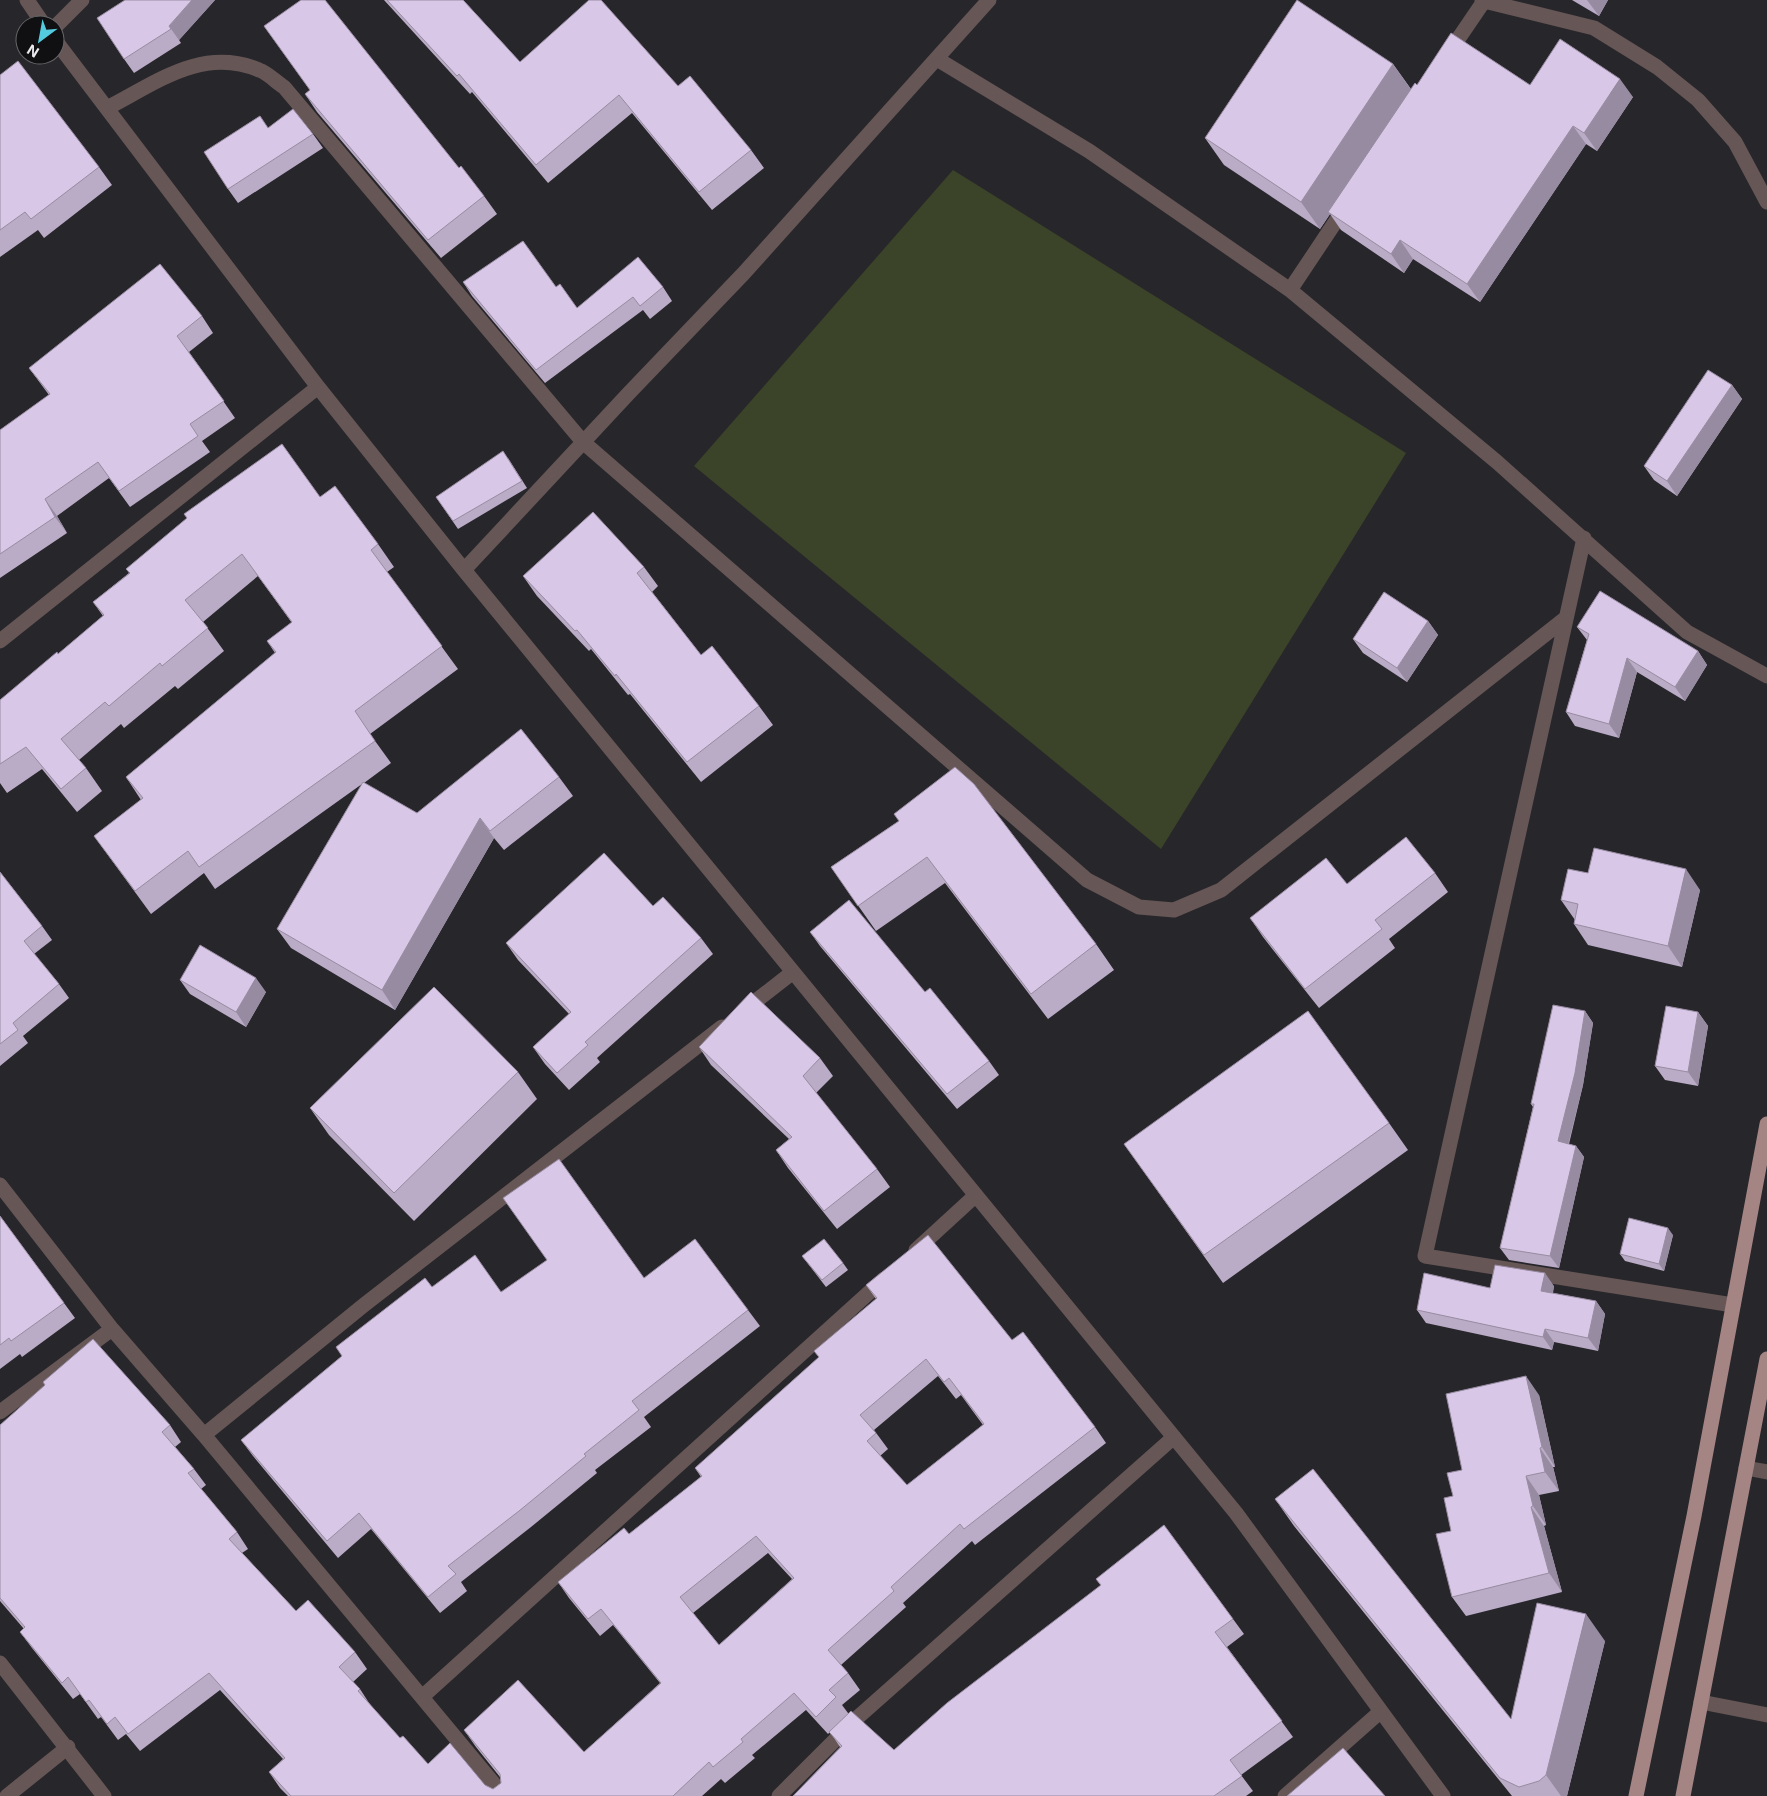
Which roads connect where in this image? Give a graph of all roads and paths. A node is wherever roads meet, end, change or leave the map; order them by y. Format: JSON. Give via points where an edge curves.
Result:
{"nodes":[{"id":1,"x":27,"y":0,"type":"edge"},
{"id":2,"x":82,"y":0,"type":"edge"},
{"id":3,"x":989,"y":0,"type":"edge"},
{"id":4,"x":1483,"y":0,"type":"edge"},
{"id":5,"x":37,"y":15,"type":"edge"},
{"id":6,"x":65,"y":17,"type":"edge"},
{"id":7,"x":65,"y":53,"type":"edge"},
{"id":8,"x":937,"y":59,"type":"junction"},
{"id":9,"x":1440,"y":67,"type":"edge"},
{"id":10,"x":107,"y":108,"type":"junction"},
{"id":11,"x":1356,"y":191,"type":"edge"},
{"id":12,"x":1767,"y":202,"type":"edge"},
{"id":13,"x":1290,"y":290,"type":"junction"},
{"id":14,"x":318,"y":388,"type":"junction"},
{"id":15,"x":583,"y":442,"type":"junction"},
{"id":16,"x":1584,"y":538,"type":"junction"},
{"id":17,"x":464,"y":570,"type":"junction"},
{"id":18,"x":1566,"y":618,"type":"junction"},
{"id":19,"x":0,"y":641,"type":"edge"},
{"id":20,"x":1767,"y":676,"type":"edge"},
{"id":21,"x":793,"y":972,"type":"junction"},
{"id":22,"x":1767,"y":1124,"type":"edge"},
{"id":23,"x":0,"y":1185,"type":"edge"},
{"id":24,"x":976,"y":1195,"type":"junction"},
{"id":25,"x":1733,"y":1305,"type":"junction"},
{"id":26,"x":112,"y":1329,"type":"junction"},
{"id":27,"x":1767,"y":1359,"type":"edge"},
{"id":28,"x":0,"y":1412,"type":"edge"},
{"id":29,"x":204,"y":1436,"type":"junction"},
{"id":30,"x":1174,"y":1437,"type":"junction"},
{"id":31,"x":1746,"y":1468,"type":"junction"},
{"id":32,"x":1767,"y":1472,"type":"edge"},
{"id":33,"x":0,"y":1663,"type":"edge"},
{"id":34,"x":422,"y":1697,"type":"junction"},
{"id":35,"x":1701,"y":1702,"type":"junction"},
{"id":36,"x":1380,"y":1712,"type":"junction"},
{"id":37,"x":1767,"y":1715,"type":"edge"},
{"id":38,"x":68,"y":1747,"type":"junction"},
{"id":39,"x":7,"y":1796,"type":"edge"},
{"id":40,"x":104,"y":1796,"type":"edge"},
{"id":41,"x":504,"y":1796,"type":"edge"},
{"id":42,"x":778,"y":1796,"type":"edge"},
{"id":43,"x":1285,"y":1796,"type":"edge"},
{"id":44,"x":1443,"y":1796,"type":"edge"},
{"id":45,"x":1636,"y":1796,"type":"edge"},
{"id":46,"x":1683,"y":1796,"type":"edge"}],
"edges":[{"from":1,"to":5,"type":"street"},
{"from":2,"to":6,"type":"street"},
{"from":3,"to":8,"type":"street"},
{"from":4,"to":9,"type":"street"},
{"from":4,"to":12,"type":"street","via":[[1594,28],[1657,67],[1698,100],[1735,142]]},
{"from":7,"to":10,"type":"street"},
{"from":8,"to":13,"type":"street","via":[[1089,151]]},
{"from":8,"to":15,"type":"street","via":[[744,273]]},
{"from":10,"to":14,"type":"street"},
{"from":10,"to":15,"type":"street","via":[[196,64],[212,60],[261,70],[284,87]]},
{"from":11,"to":13,"type":"street"},
{"from":13,"to":16,"type":"street"},
{"from":14,"to":17,"type":"street"},
{"from":14,"to":19,"type":"street"},
{"from":15,"to":17,"type":"street"},
{"from":15,"to":18,"type":"street","via":[[1087,880],[1139,907],[1174,910],[1221,890]]},
{"from":16,"to":18,"type":"street"},
{"from":16,"to":20,"type":"street","via":[[1687,632]]},
{"from":17,"to":21,"type":"street"},
{"from":18,"to":25,"type":"street","via":[[1425,1256]]},
{"from":21,"to":24,"type":"street"},
{"from":21,"to":29,"type":"street","via":[[364,1305]]},
{"from":22,"to":25,"type":"main road"},
{"from":23,"to":26,"type":"street"},
{"from":24,"to":30,"type":"street"},
{"from":24,"to":34,"type":"street"},
{"from":25,"to":45,"type":"main road","via":[[1694,1516]]},
{"from":26,"to":28,"type":"street"},
{"from":26,"to":29,"type":"street"},
{"from":27,"to":31,"type":"main road"},
{"from":29,"to":34,"type":"street"},
{"from":30,"to":36,"type":"street","via":[[1236,1513]]},
{"from":30,"to":42,"type":"street","via":[[864,1711]]},
{"from":31,"to":32,"type":"street"},
{"from":31,"to":35,"type":"main road"},
{"from":33,"to":38,"type":"street"},
{"from":34,"to":41,"type":"street"},
{"from":35,"to":37,"type":"street"},
{"from":35,"to":46,"type":"main road"},
{"from":36,"to":43,"type":"street"},
{"from":36,"to":44,"type":"street"},
{"from":38,"to":39,"type":"street"},
{"from":38,"to":40,"type":"street"}]}
